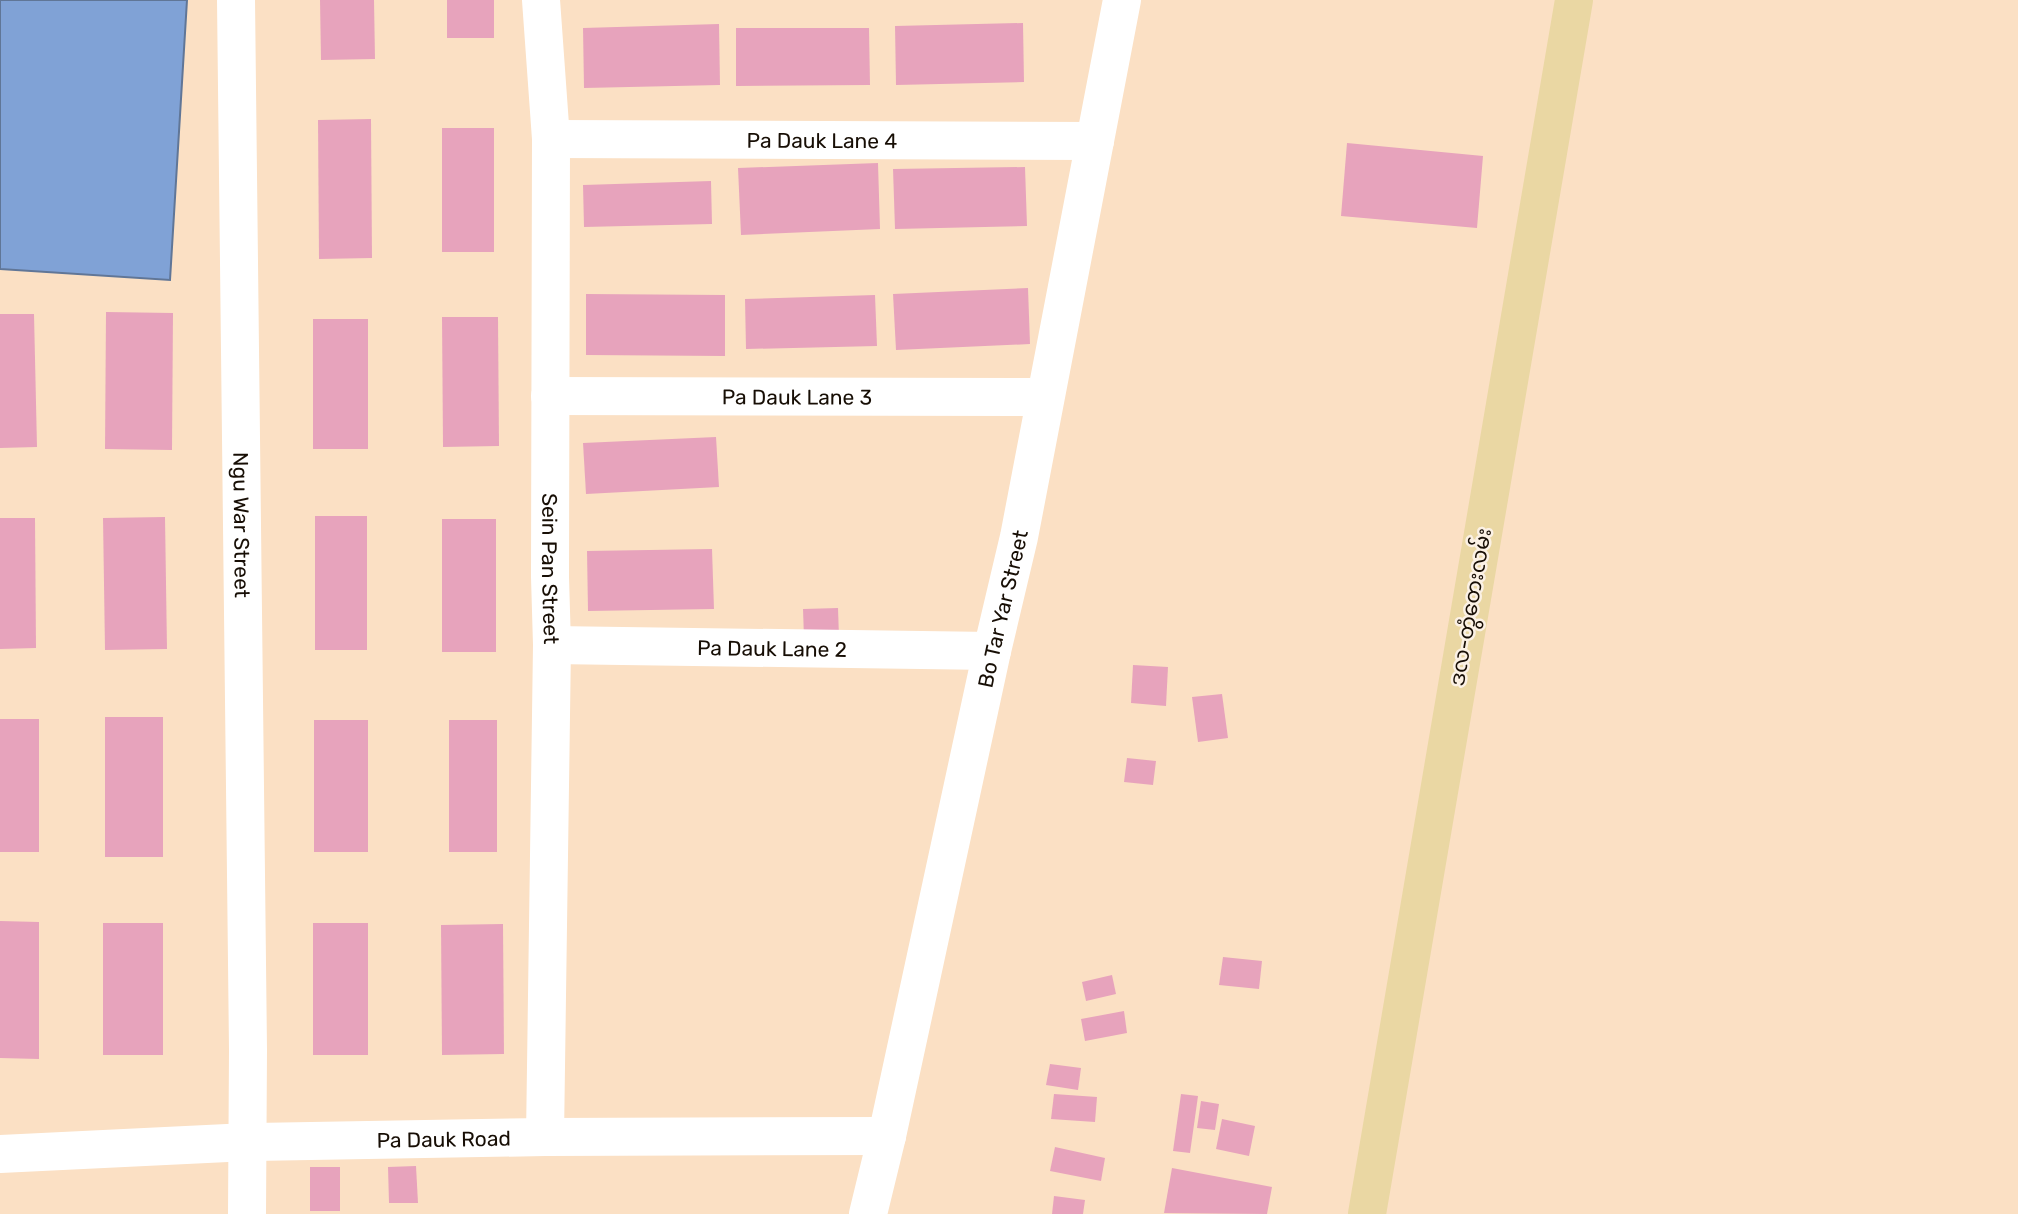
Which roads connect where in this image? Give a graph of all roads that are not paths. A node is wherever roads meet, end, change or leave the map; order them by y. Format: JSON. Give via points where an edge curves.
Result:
{"nodes":[{"id":1,"x":236,"y":0,"type":"edge"},
{"id":2,"x":541,"y":0,"type":"edge"},
{"id":3,"x":1122,"y":0,"type":"edge"},
{"id":4,"x":1574,"y":0,"type":"edge"},
{"id":5,"x":551,"y":139,"type":"junction"},
{"id":6,"x":1095,"y":141,"type":"junction"},
{"id":7,"x":550,"y":396,"type":"junction"},
{"id":8,"x":1045,"y":397,"type":"junction"},
{"id":9,"x":552,"y":645,"type":"junction"},
{"id":10,"x":992,"y":651,"type":"junction"},
{"id":11,"x":887,"y":1136,"type":"junction"},
{"id":12,"x":545,"y":1137,"type":"junction"},
{"id":13,"x":248,"y":1142,"type":"junction"},
{"id":14,"x":0,"y":1154,"type":"edge"},
{"id":15,"x":247,"y":1214,"type":"edge"},
{"id":16,"x":868,"y":1214,"type":"edge"},
{"id":17,"x":1367,"y":1214,"type":"edge"}],
"edges":[{"from":1,"to":13,"type":"street","name":"Ngu War Street"},
{"from":2,"to":5,"type":"street","name":"Sein Pan Street"},
{"from":3,"to":6,"type":"street","name":"Bo Tar Yar Street"},
{"from":4,"to":17,"type":"main road","name":"ဒလ-တွံတေးလမ်း"},
{"from":5,"to":6,"type":"street","name":"Pa Dauk Lane 4"},
{"from":5,"to":7,"type":"street","name":"Sein Pan Street"},
{"from":6,"to":8,"type":"street","name":"Bo Tar Yar Street"},
{"from":7,"to":8,"type":"street","name":"Pa Dauk Lane 3"},
{"from":7,"to":9,"type":"street","name":"Sein Pan Street"},
{"from":8,"to":10,"type":"street","name":"Bo Tar Yar Street"},
{"from":9,"to":10,"type":"street","name":"Pa Dauk Lane 2"},
{"from":9,"to":12,"type":"street","name":"Sein Pan Street"},
{"from":10,"to":11,"type":"street","name":"Bo Tar Yar Street"},
{"from":11,"to":12,"type":"street","name":"Pa Dauk Road"},
{"from":11,"to":16,"type":"street","name":"Bo Tar Yar Street"},
{"from":12,"to":13,"type":"street","name":"Pa Dauk Road"},
{"from":13,"to":14,"type":"street","name":"Pa Dauk Road"},
{"from":13,"to":15,"type":"street","name":"Ngu War Street"}]}
